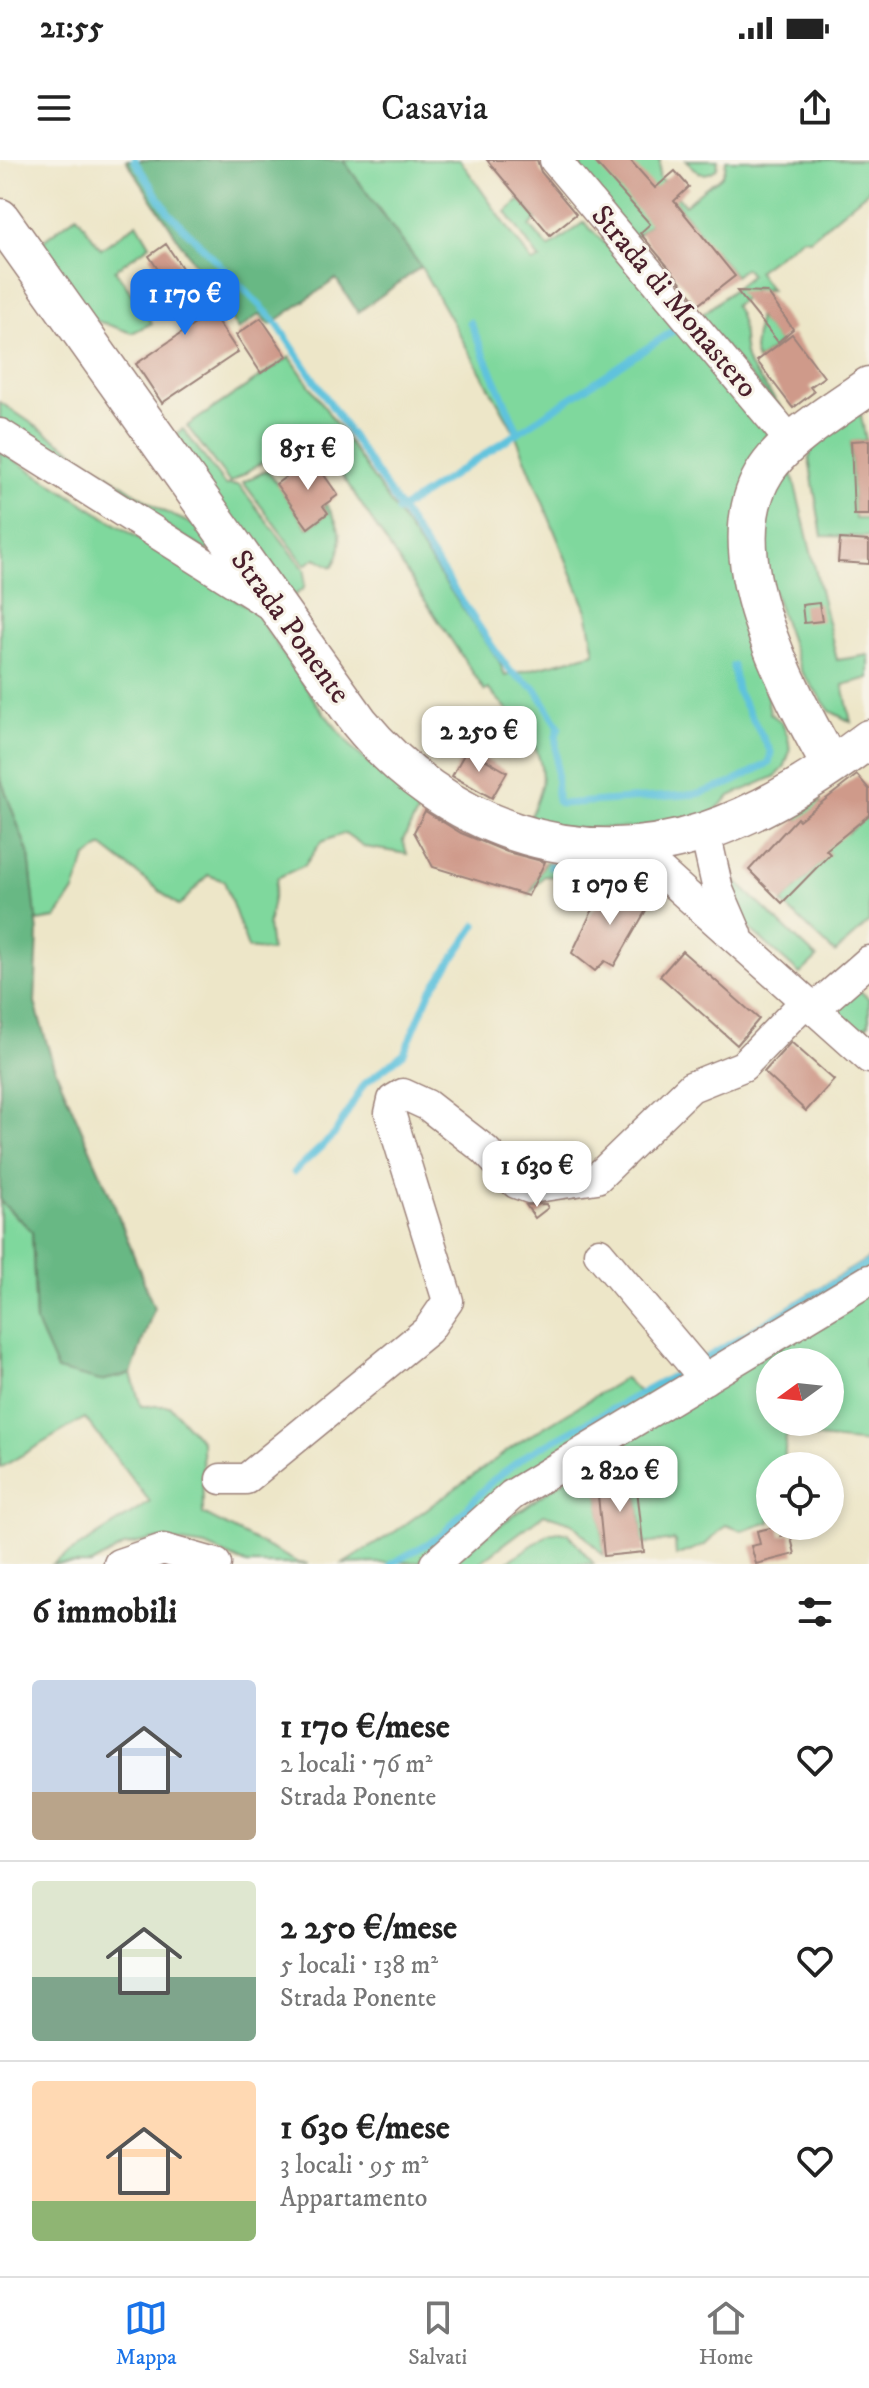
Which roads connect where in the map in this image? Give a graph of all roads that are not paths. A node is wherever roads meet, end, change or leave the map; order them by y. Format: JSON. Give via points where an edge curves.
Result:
{"nodes":[{"id":1,"x":567,"y":165,"type":"edge"},
{"id":2,"x":0,"y":218,"type":"edge"},
{"id":3,"x":869,"y":386,"type":"edge"},
{"id":4,"x":0,"y":434,"type":"edge"},
{"id":5,"x":793,"y":444,"type":"junction"},
{"id":6,"x":277,"y":609,"type":"junction"},
{"id":7,"x":869,"y":739,"type":"edge"},
{"id":8,"x":831,"y":766,"type":"junction"},
{"id":9,"x":705,"y":832,"type":"junction"},
{"id":10,"x":632,"y":846,"type":"junction"},
{"id":11,"x":744,"y":946,"type":"junction"},
{"id":12,"x":869,"y":961,"type":"edge"},
{"id":13,"x":810,"y":1005,"type":"junction"},
{"id":14,"x":869,"y":1058,"type":"edge"},
{"id":15,"x":599,"y":1253,"type":"dead end"},
{"id":16,"x":869,"y":1280,"type":"edge"},
{"id":17,"x":705,"y":1379,"type":"junction"},
{"id":18,"x":221,"y":1479,"type":"dead end"},
{"id":19,"x":119,"y":1564,"type":"edge"},
{"id":20,"x":216,"y":1564,"type":"edge"},
{"id":21,"x":435,"y":1564,"type":"edge"}],
"edges":[{"from":1,"to":5,"type":"street","name":"Strada di Monastero"},
{"from":2,"to":6,"type":"main road","name":"Strada Ponente"},
{"from":3,"to":5,"type":"main road"},
{"from":4,"to":6,"type":"street"},
{"from":5,"to":8,"type":"main road","via":[[767,467],[756,488],[748,549],[768,637]]},
{"from":6,"to":10,"type":"main road","name":"Strada Ponente","via":[[375,742],[443,800],[489,824],[530,837]]},
{"from":7,"to":8,"type":"main road","name":"Strada Ponente"},
{"from":8,"to":9,"type":"main road","name":"Strada Ponente","via":[[761,809]]},
{"from":9,"to":10,"type":"main road","name":"Strada Ponente"},
{"from":9,"to":11,"type":"street","via":[[718,890]]},
{"from":10,"to":11,"type":"street"},
{"from":11,"to":13,"type":"street"},
{"from":12,"to":13,"type":"street"},
{"from":13,"to":14,"type":"street"},
{"from":13,"to":18,"type":"street","via":[[743,1066],[691,1087],[597,1178],[530,1188],[516,1183],[485,1150],[427,1105],[403,1094],[393,1100],[390,1113],[448,1301],[428,1330],[246,1479]]},
{"from":15,"to":17,"type":"street"},
{"from":16,"to":17,"type":"street"},
{"from":17,"to":21,"type":"street","via":[[512,1495]]},
{"from":19,"to":20,"type":"street","via":[[163,1549]]}]}
